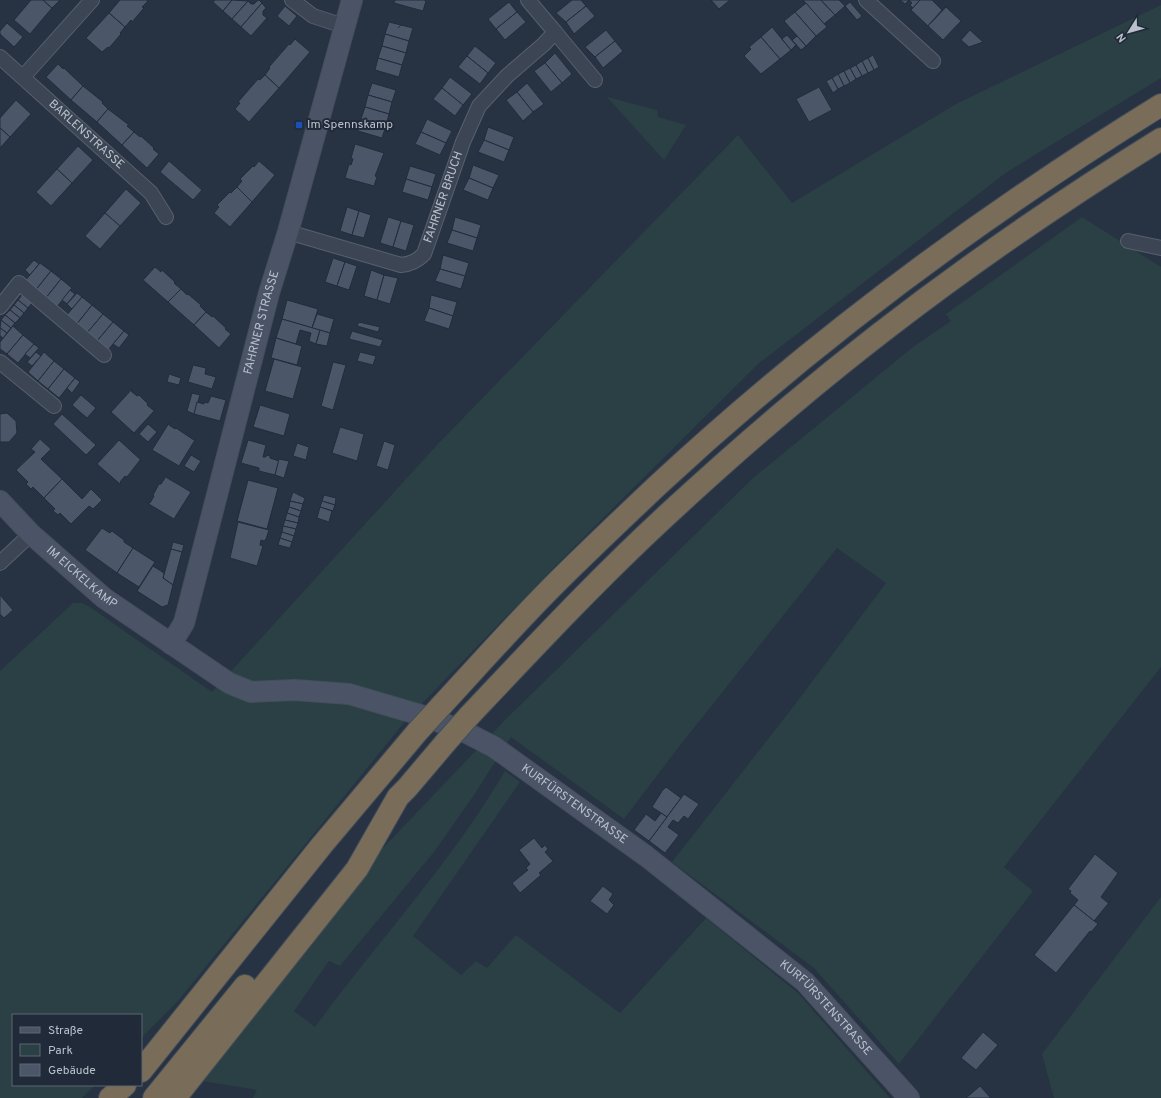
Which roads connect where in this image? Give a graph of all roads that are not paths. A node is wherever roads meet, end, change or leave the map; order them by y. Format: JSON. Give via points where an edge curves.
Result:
{"nodes":[{"id":1,"x":92,"y":0,"type":"edge"},
{"id":2,"x":292,"y":0,"type":"edge"},
{"id":3,"x":352,"y":0,"type":"edge"},
{"id":4,"x":528,"y":0,"type":"edge"},
{"id":5,"x":866,"y":0,"type":"edge"},
{"id":6,"x":344,"y":26,"type":"junction"},
{"id":7,"x":555,"y":32,"type":"junction"},
{"id":8,"x":0,"y":57,"type":"edge"},
{"id":9,"x":933,"y":61,"type":"dead end"},
{"id":10,"x":24,"y":77,"type":"junction"},
{"id":11,"x":595,"y":80,"type":"dead end"},
{"id":12,"x":1161,"y":105,"type":"edge"},
{"id":13,"x":1161,"y":139,"type":"edge"},
{"id":14,"x":166,"y":217,"type":"dead end"},
{"id":15,"x":288,"y":232,"type":"junction"},
{"id":16,"x":1128,"y":241,"type":"dead end"},
{"id":17,"x":1161,"y":248,"type":"edge"},
{"id":18,"x":0,"y":307,"type":"edge"},
{"id":19,"x":104,"y":355,"type":"dead end"},
{"id":20,"x":0,"y":362,"type":"edge"},
{"id":21,"x":54,"y":406,"type":"dead end"},
{"id":22,"x":0,"y":501,"type":"edge"},
{"id":23,"x":32,"y":534,"type":"junction"},
{"id":24,"x":0,"y":563,"type":"edge"},
{"id":25,"x":171,"y":644,"type":"junction"},
{"id":26,"x":394,"y":804,"type":"junction"},
{"id":27,"x":142,"y":1071,"type":"edge"},
{"id":28,"x":124,"y":1086,"type":"edge"},
{"id":29,"x":129,"y":1086,"type":"edge"},
{"id":30,"x":110,"y":1098,"type":"edge"},
{"id":31,"x":119,"y":1098,"type":"edge"},
{"id":32,"x":154,"y":1098,"type":"edge"},
{"id":33,"x":175,"y":1098,"type":"edge"},
{"id":34,"x":908,"y":1098,"type":"edge"}],
"edges":[{"from":1,"to":10,"type":"street"},
{"from":2,"to":6,"type":"street","via":[[313,16]]},
{"from":3,"to":6,"type":"street","name":"FAHRNER STRASSE"},
{"from":4,"to":7,"type":"street"},
{"from":5,"to":9,"type":"street"},
{"from":6,"to":15,"type":"street","name":"FAHRNER STRASSE"},
{"from":7,"to":11,"type":"street"},
{"from":7,"to":15,"type":"street","name":"FAHRNER BRUCH","via":[[479,106],[463,142],[424,254],[418,260],[401,265]]},
{"from":8,"to":10,"type":"street","name":"BARLENSTRASSE"},
{"from":10,"to":14,"type":"street","name":"BARLENSTRASSE","via":[[151,193]]},
{"from":12,"to":27,"type":"highway","bridge":true,"via":[[1088,150],[977,226],[864,310],[771,385],[660,483],[554,585],[418,731],[322,845]]},
{"from":13,"to":26,"type":"highway","bridge":true,"via":[[1104,174],[994,249],[882,332],[789,406],[678,504],[572,607],[469,716]]},
{"from":15,"to":25,"type":"street","name":"FAHRNER STRASSE","via":[[269,293],[184,623]]},
{"from":16,"to":17,"type":"street"},
{"from":18,"to":19,"type":"street","via":[[19,283]]},
{"from":20,"to":21,"type":"street"},
{"from":22,"to":23,"type":"street","name":"IM EICKELKAMP"},
{"from":23,"to":24,"type":"street"},
{"from":23,"to":25,"type":"street","name":"IM EICKELKAMP","via":[[104,598]]},
{"from":25,"to":34,"type":"street","name":"KURFÜRSTENSTRASSE","via":[[229,683],[250,692],[295,690],[349,694],[424,716],[463,730],[494,746],[646,856],[805,982]]},
{"from":26,"to":32,"type":"highway"},
{"from":26,"to":33,"type":"highway","via":[[357,869]]},
{"from":28,"to":30,"type":"highway"},
{"from":29,"to":31,"type":"highway"}]}
